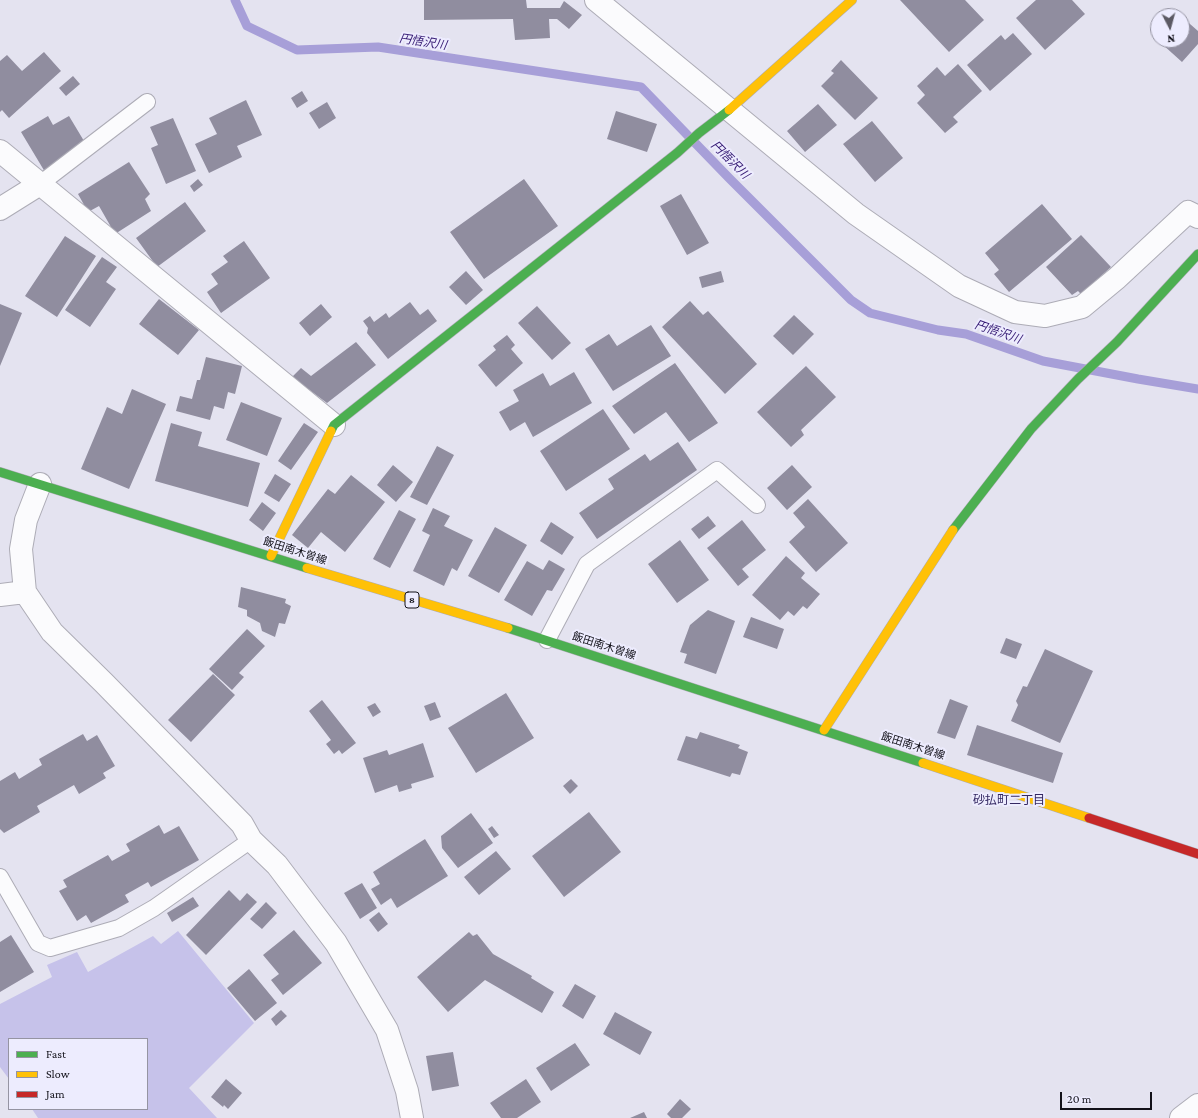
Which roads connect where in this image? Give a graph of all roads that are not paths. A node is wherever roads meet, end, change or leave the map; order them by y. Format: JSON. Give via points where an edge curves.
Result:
{"nodes":[{"id":1,"x":596,"y":0,"type":"edge"},
{"id":2,"x":848,"y":1,"type":"edge"},
{"id":3,"x":147,"y":102,"type":"dead end"},
{"id":4,"x":729,"y":110,"type":"junction"},
{"id":5,"x":0,"y":151,"type":"edge"},
{"id":6,"x":40,"y":184,"type":"junction"},
{"id":7,"x":0,"y":209,"type":"edge"},
{"id":8,"x":1198,"y":217,"type":"edge"},
{"id":9,"x":1198,"y":254,"type":"edge"},
{"id":10,"x":334,"y":425,"type":"junction"},
{"id":11,"x":0,"y":472,"type":"edge"},
{"id":12,"x":40,"y":484,"type":"junction"},
{"id":13,"x":757,"y":505,"type":"dead end"},
{"id":14,"x":271,"y":556,"type":"junction"},
{"id":15,"x":26,"y":592,"type":"junction"},
{"id":16,"x":0,"y":595,"type":"edge"},
{"id":17,"x":547,"y":640,"type":"junction"},
{"id":18,"x":824,"y":730,"type":"junction"},
{"id":19,"x":251,"y":840,"type":"junction"},
{"id":20,"x":1198,"y":854,"type":"edge"},
{"id":21,"x":0,"y":877,"type":"edge"},
{"id":22,"x":1198,"y":1105,"type":"edge"},
{"id":23,"x":412,"y":1118,"type":"edge"},
{"id":24,"x":1181,"y":1118,"type":"edge"}],
"edges":[{"from":1,"to":4,"type":"street"},
{"from":2,"to":4,"type":"street"},
{"from":3,"to":6,"type":"lane"},
{"from":4,"to":8,"type":"street","via":[[856,214],[897,244],[959,286],[1015,312],[1045,316],[1082,306],[1117,278],[1188,212]]},
{"from":4,"to":10,"type":"street"},
{"from":5,"to":6,"type":"street"},
{"from":6,"to":7,"type":"street"},
{"from":6,"to":10,"type":"street"},
{"from":9,"to":18,"type":"street","via":[[1031,429],[947,538]]},
{"from":10,"to":14,"type":"street"},
{"from":11,"to":12,"type":"street","name":"飯田南木曽線","number":"8"},
{"from":12,"to":14,"type":"street","name":"飯田南木曽線","number":"8"},
{"from":12,"to":15,"type":"street","via":[[26,520],[20,549]]},
{"from":13,"to":17,"type":"lane","via":[[717,470],[587,564]]},
{"from":14,"to":17,"type":"street","name":"飯田南木曽線","number":"8"},
{"from":15,"to":16,"type":"street"},
{"from":15,"to":19,"type":"street","via":[[52,632],[242,824]]},
{"from":17,"to":18,"type":"street","name":"飯田南木曽線","number":"8"},
{"from":18,"to":20,"type":"street","name":"飯田南木曽線","number":"8"},
{"from":19,"to":21,"type":"lane","via":[[154,908],[119,928],[50,948],[38,943]]},
{"from":19,"to":23,"type":"street","via":[[277,865],[336,943],[387,1030],[407,1091]]},
{"from":22,"to":24,"type":"street"}]}
